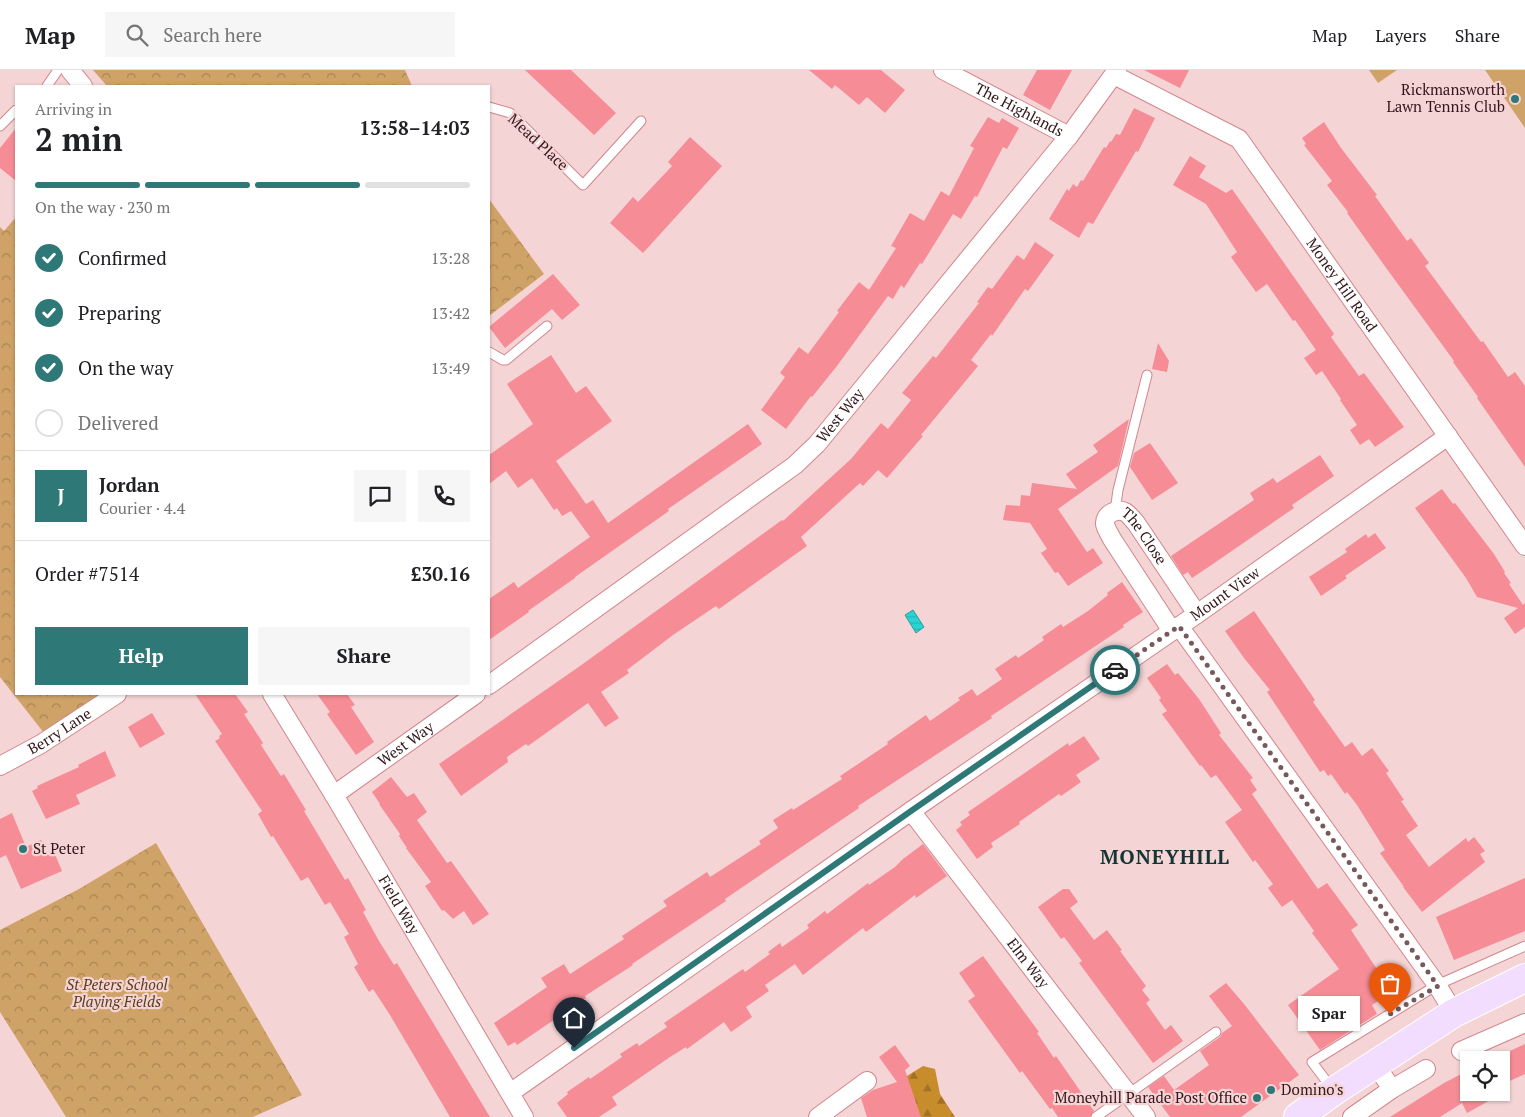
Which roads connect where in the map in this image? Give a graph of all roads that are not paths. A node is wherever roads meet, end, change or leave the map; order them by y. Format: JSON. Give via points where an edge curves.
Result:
{"nodes":[{"id":1,"x":58,"y":70,"type":"edge"},
{"id":2,"x":70,"y":70,"type":"edge"},
{"id":3,"x":943,"y":70,"type":"edge"},
{"id":4,"x":1116,"y":73,"type":"edge"},
{"id":5,"x":48,"y":85,"type":"edge"},
{"id":6,"x":82,"y":85,"type":"edge"},
{"id":7,"x":490,"y":107,"type":"edge"},
{"id":8,"x":15,"y":111,"type":"edge"},
{"id":9,"x":640,"y":121,"type":"dead end"},
{"id":10,"x":0,"y":126,"type":"edge"},
{"id":11,"x":1069,"y":136,"type":"junction"},
{"id":12,"x":547,"y":326,"type":"dead end"},
{"id":13,"x":490,"y":353,"type":"edge"},
{"id":14,"x":1147,"y":375,"type":"dead end"},
{"id":15,"x":1448,"y":436,"type":"junction"},
{"id":16,"x":1115,"y":511,"type":"junction"},
{"id":17,"x":1525,"y":546,"type":"edge"},
{"id":18,"x":1197,"y":614,"type":"junction"},
{"id":19,"x":1176,"y":628,"type":"junction"},
{"id":20,"x":490,"y":684,"type":"edge"},
{"id":21,"x":115,"y":695,"type":"edge"},
{"id":22,"x":273,"y":695,"type":"edge"},
{"id":23,"x":475,"y":695,"type":"edge"},
{"id":24,"x":0,"y":766,"type":"edge"},
{"id":25,"x":334,"y":795,"type":"junction"},
{"id":26,"x":911,"y":811,"type":"junction"},
{"id":27,"x":1525,"y":946,"type":"edge"},
{"id":28,"x":1525,"y":978,"type":"edge"},
{"id":29,"x":1438,"y":986,"type":"junction"},
{"id":30,"x":1454,"y":1013,"type":"junction"},
{"id":31,"x":1525,"y":1023,"type":"edge"},
{"id":32,"x":1216,"y":1032,"type":"dead end"},
{"id":33,"x":1461,"y":1051,"type":"dead end"},
{"id":34,"x":1375,"y":1064,"type":"junction"},
{"id":35,"x":1426,"y":1069,"type":"dead end"},
{"id":36,"x":867,"y":1081,"type":"dead end"},
{"id":37,"x":1392,"y":1089,"type":"junction"},
{"id":38,"x":510,"y":1093,"type":"junction"},
{"id":39,"x":1128,"y":1093,"type":"junction"},
{"id":40,"x":1327,"y":1096,"type":"junction"},
{"id":41,"x":524,"y":1117,"type":"edge"},
{"id":42,"x":818,"y":1117,"type":"edge"},
{"id":43,"x":1096,"y":1117,"type":"edge"},
{"id":44,"x":1146,"y":1117,"type":"edge"},
{"id":45,"x":1298,"y":1117,"type":"edge"},
{"id":46,"x":1352,"y":1117,"type":"edge"}],
"edges":[{"from":1,"to":5,"type":"lane"},
{"from":2,"to":6,"type":"street"},
{"from":3,"to":11,"type":"street","name":"The Highlands"},
{"from":4,"to":11,"type":"street","name":"West Way"},
{"from":4,"to":15,"type":"street","name":"Money Hill Road","via":[[1239,139]]},
{"from":7,"to":9,"type":"lane","name":"Mead Place","via":[[510,113],[583,185]]},
{"from":8,"to":10,"type":"lane"},
{"from":11,"to":20,"type":"street","name":"West Way","via":[[817,444],[795,465]]},
{"from":12,"to":13,"type":"lane","via":[[506,360]]},
{"from":14,"to":16,"type":"lane"},
{"from":15,"to":17,"type":"street","name":"Money Hill Road"},
{"from":15,"to":18,"type":"street","name":"Mount View"},
{"from":16,"to":18,"type":"street","name":"The Close","via":[[1125,512],[1136,524]]},
{"from":16,"to":19,"type":"street","name":"The Close","via":[[1108,515],[1105,524],[1112,539]]},
{"from":18,"to":19,"type":"street","name":"Mount View"},
{"from":19,"to":26,"type":"street","name":"Mount View"},
{"from":19,"to":29,"type":"street"},
{"from":21,"to":24,"type":"street","name":"Berry Lane","via":[[41,744]]},
{"from":22,"to":25,"type":"street","name":"Field Way"},
{"from":23,"to":25,"type":"street","name":"West Way"},
{"from":25,"to":38,"type":"street","name":"Field Way"},
{"from":26,"to":38,"type":"street","name":"Mount View"},
{"from":26,"to":39,"type":"street","name":"Elm Way"},
{"from":27,"to":29,"type":"lane"},
{"from":28,"to":30,"type":"main road"},
{"from":29,"to":30,"type":"street"},
{"from":29,"to":40,"type":"lane","via":[[1312,1062]]},
{"from":30,"to":34,"type":"main road"},
{"from":31,"to":33,"type":"street"},
{"from":32,"to":39,"type":"lane"},
{"from":34,"to":37,"type":"street"},
{"from":34,"to":40,"type":"main road"},
{"from":35,"to":37,"type":"street"},
{"from":36,"to":42,"type":"street"},
{"from":37,"to":46,"type":"street"},
{"from":38,"to":41,"type":"street","name":"Field Way"},
{"from":39,"to":43,"type":"lane"},
{"from":39,"to":44,"type":"street","name":"Elm Way"},
{"from":40,"to":45,"type":"main road"}]}
